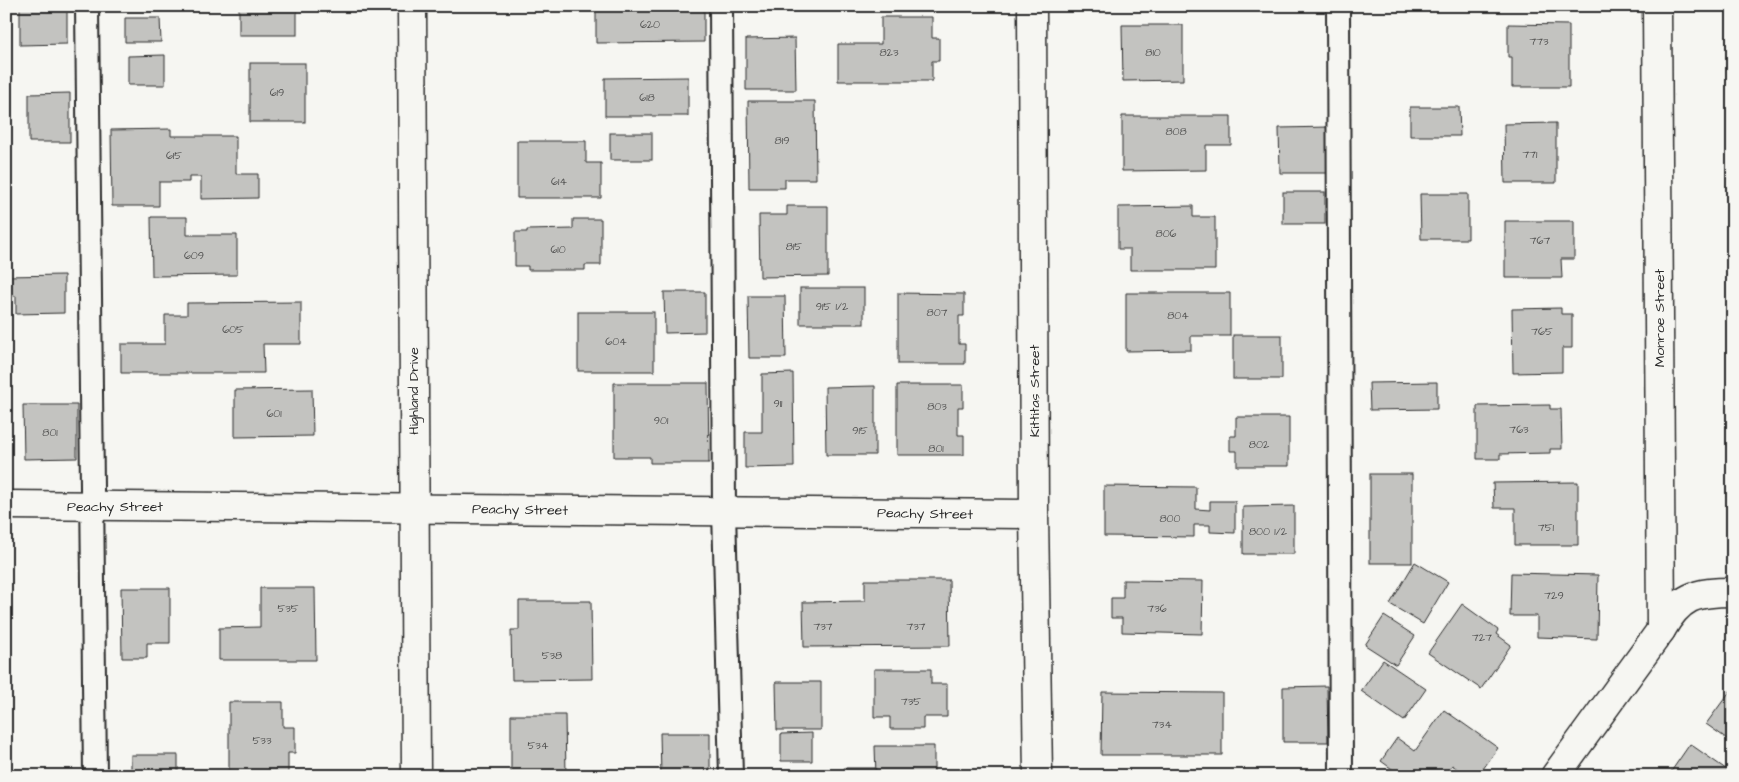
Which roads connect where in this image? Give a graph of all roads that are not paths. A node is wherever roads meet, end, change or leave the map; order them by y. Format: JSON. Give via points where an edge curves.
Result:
{"nodes":[{"id":1,"x":87,"y":6,"type":"edge"},
{"id":2,"x":412,"y":6,"type":"edge"},
{"id":3,"x":721,"y":6,"type":"edge"},
{"id":4,"x":1032,"y":6,"type":"edge"},
{"id":5,"x":1338,"y":6,"type":"edge"},
{"id":6,"x":1657,"y":6,"type":"edge"},
{"id":7,"x":6,"y":505,"type":"edge"},
{"id":8,"x":92,"y":506,"type":"junction"},
{"id":9,"x":413,"y":508,"type":"junction"},
{"id":10,"x":724,"y":511,"type":"junction"},
{"id":11,"x":1034,"y":514,"type":"junction"},
{"id":12,"x":1733,"y":592,"type":"edge"},
{"id":13,"x":1660,"y":630,"type":"junction"},
{"id":14,"x":95,"y":776,"type":"edge"},
{"id":15,"x":416,"y":776,"type":"edge"},
{"id":16,"x":731,"y":776,"type":"edge"},
{"id":17,"x":1038,"y":776,"type":"edge"},
{"id":18,"x":1341,"y":776,"type":"edge"},
{"id":19,"x":1555,"y":776,"type":"edge"}],
"edges":[{"from":1,"to":8,"type":"lane"},
{"from":2,"to":9,"type":"street","name":"Highland Drive"},
{"from":3,"to":10,"type":"lane"},
{"from":4,"to":11,"type":"street","name":"Kittitas Street"},
{"from":5,"to":18,"type":"lane"},
{"from":6,"to":13,"type":"street","name":"Monroe Street"},
{"from":7,"to":8,"type":"street","name":"Peachy Street"},
{"from":8,"to":9,"type":"street","name":"Peachy Street"},
{"from":8,"to":14,"type":"lane"},
{"from":9,"to":10,"type":"street","name":"Peachy Street"},
{"from":9,"to":15,"type":"street","name":"Highland Drive"},
{"from":10,"to":11,"type":"street","name":"Peachy Street"},
{"from":10,"to":16,"type":"lane"},
{"from":11,"to":17,"type":"street","name":"Kittitas Street"},
{"from":12,"to":13,"type":"street","via":[[1696,595],[1679,604]]},
{"from":13,"to":19,"type":"street"}]}
